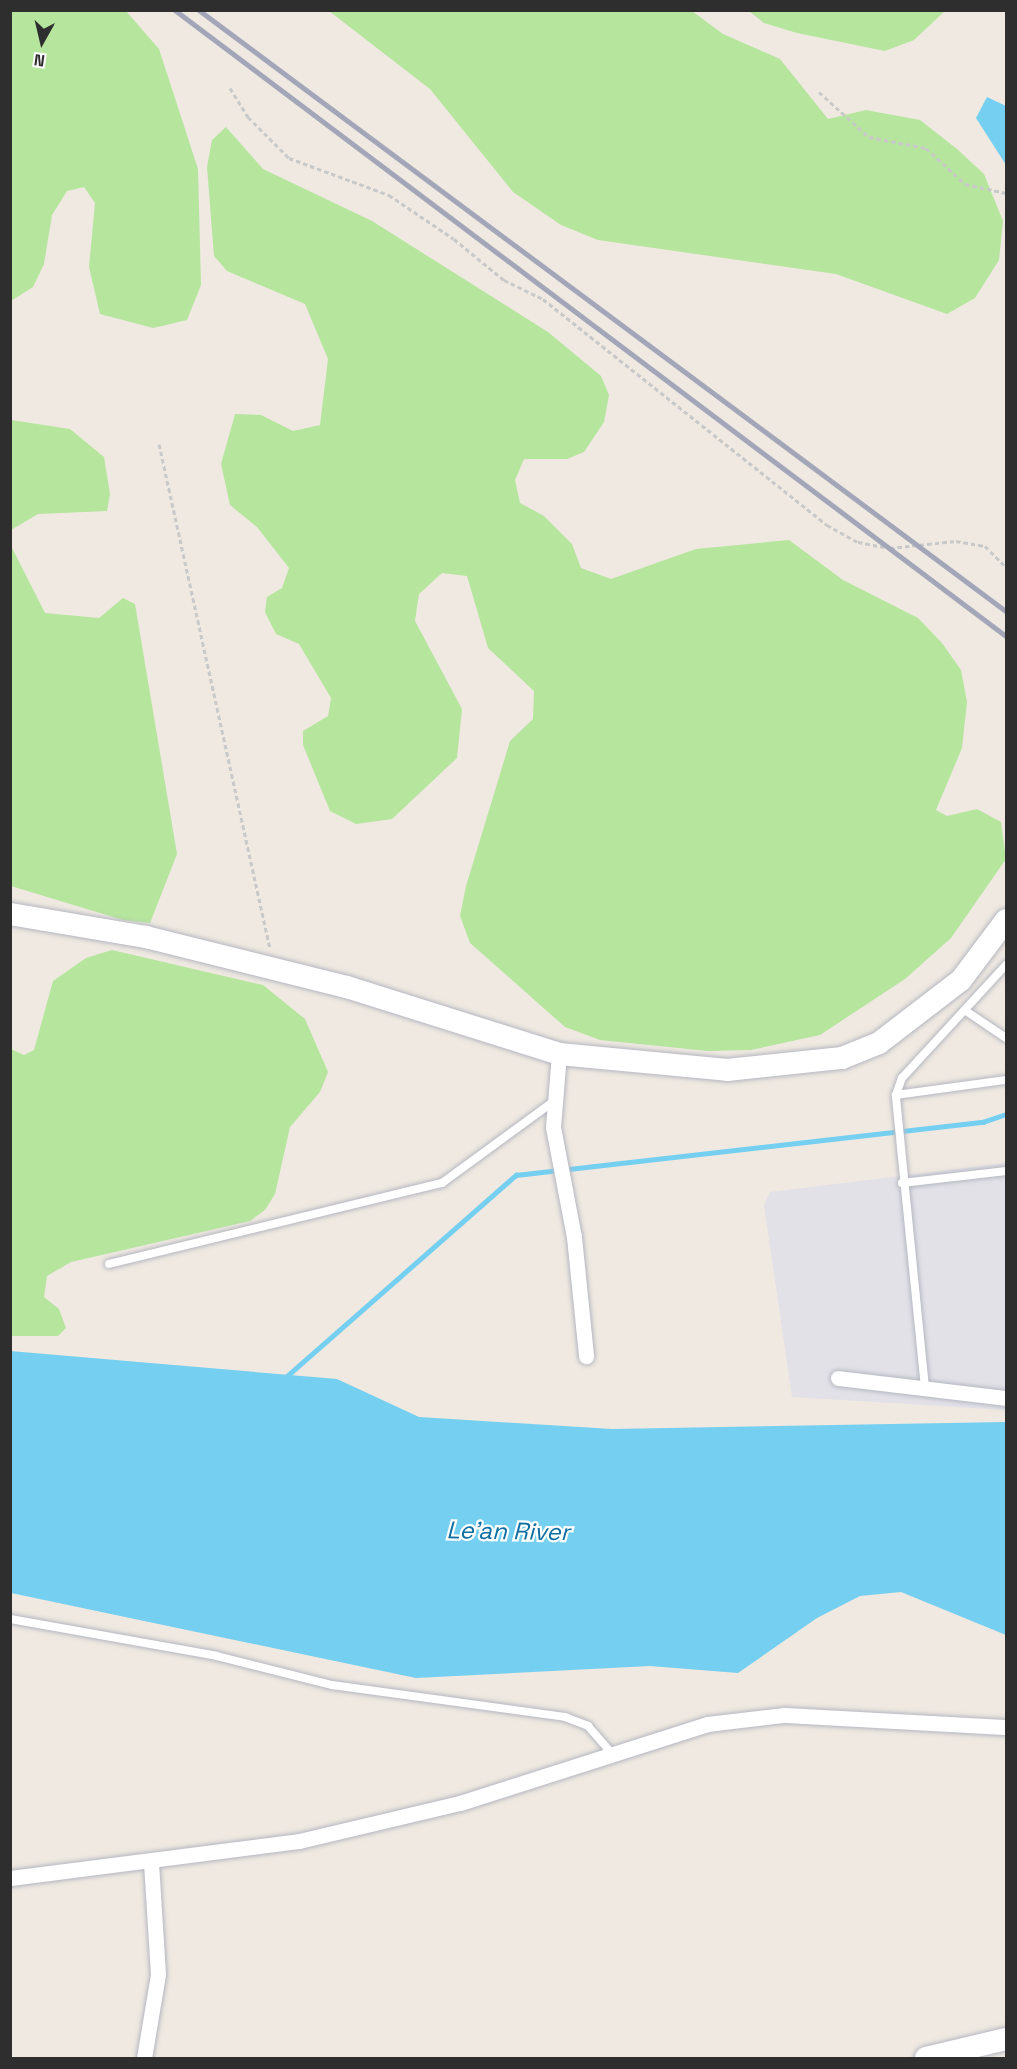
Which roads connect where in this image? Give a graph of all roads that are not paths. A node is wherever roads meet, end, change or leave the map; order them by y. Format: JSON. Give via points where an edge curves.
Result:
{"nodes":[{"id":1,"x":10,"y":914,"type":"edge"},
{"id":2,"x":1006,"y":920,"type":"edge"},
{"id":3,"x":1006,"y":965,"type":"edge"},
{"id":4,"x":966,"y":1011,"type":"junction"},
{"id":5,"x":1006,"y":1038,"type":"edge"},
{"id":6,"x":559,"y":1054,"type":"junction"},
{"id":7,"x":1006,"y":1080,"type":"edge"},
{"id":8,"x":896,"y":1095,"type":"junction"},
{"id":9,"x":555,"y":1100,"type":"junction"},
{"id":10,"x":1006,"y":1171,"type":"edge"},
{"id":11,"x":902,"y":1183,"type":"junction"},
{"id":12,"x":109,"y":1264,"type":"dead end"},
{"id":13,"x":586,"y":1356,"type":"dead end"},
{"id":14,"x":838,"y":1378,"type":"dead end"},
{"id":15,"x":925,"y":1388,"type":"junction"},
{"id":16,"x":1006,"y":1398,"type":"edge"},
{"id":17,"x":10,"y":1619,"type":"edge"},
{"id":18,"x":1006,"y":1727,"type":"edge"},
{"id":19,"x":612,"y":1754,"type":"junction"},
{"id":20,"x":151,"y":1863,"type":"junction"},
{"id":21,"x":10,"y":1878,"type":"edge"},
{"id":22,"x":1006,"y":2039,"type":"edge"},
{"id":23,"x":144,"y":2058,"type":"edge"},
{"id":24,"x":926,"y":2058,"type":"edge"}],
"edges":[{"from":1,"to":6,"type":"street","via":[[146,938],[274,969]]},
{"from":2,"to":6,"type":"street","via":[[961,980],[921,1015],[879,1043],[842,1058],[727,1070]]},
{"from":3,"to":4,"type":"lane"},
{"from":4,"to":5,"type":"lane"},
{"from":4,"to":8,"type":"lane","via":[[902,1078]]},
{"from":6,"to":9,"type":"street"},
{"from":7,"to":8,"type":"lane"},
{"from":8,"to":11,"type":"lane"},
{"from":9,"to":12,"type":"lane","via":[[442,1183]]},
{"from":9,"to":13,"type":"street","via":[[559,1160]]},
{"from":10,"to":11,"type":"lane"},
{"from":11,"to":15,"type":"lane"},
{"from":14,"to":15,"type":"street"},
{"from":15,"to":16,"type":"street"},
{"from":17,"to":19,"type":"lane","via":[[217,1656],[332,1685],[565,1717],[588,1726]]},
{"from":18,"to":19,"type":"street","via":[[784,1715],[707,1724]]},
{"from":19,"to":20,"type":"street","via":[[460,1803],[311,1838]]},
{"from":20,"to":21,"type":"street"},
{"from":20,"to":23,"type":"street","via":[[158,1974]]},
{"from":22,"to":24,"type":"street"}]}
